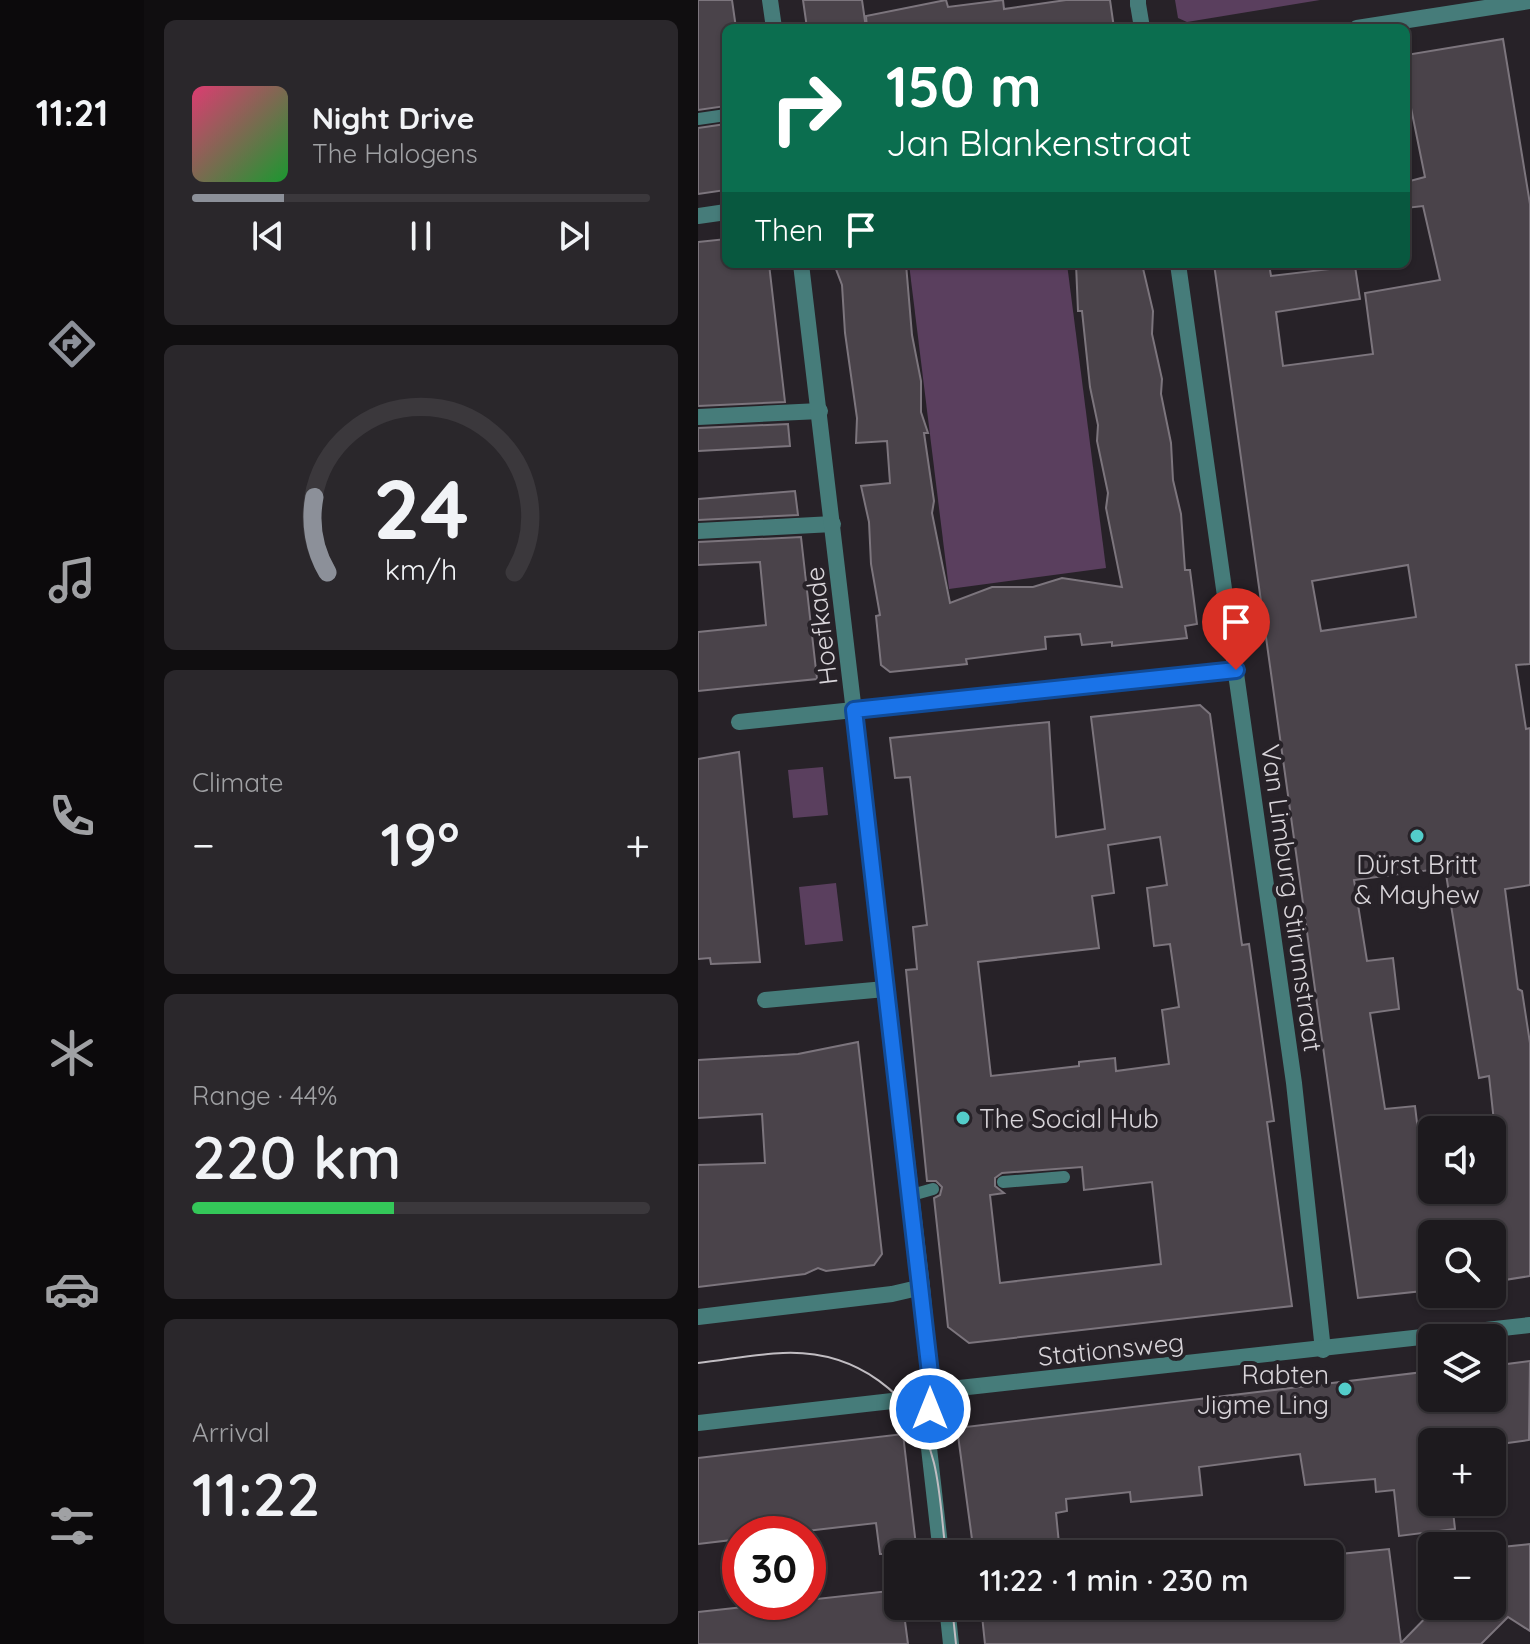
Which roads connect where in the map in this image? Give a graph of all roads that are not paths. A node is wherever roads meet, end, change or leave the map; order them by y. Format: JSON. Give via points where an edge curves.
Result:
{"nodes":[{"id":1,"x":770,"y":0,"type":"edge"},
{"id":2,"x":1530,"y":1,"type":"edge"},
{"id":3,"x":1138,"y":2,"type":"edge"},
{"id":4,"x":773,"y":24,"type":"edge"},
{"id":5,"x":1141,"y":24,"type":"edge"},
{"id":6,"x":1383,"y":24,"type":"edge"},
{"id":7,"x":722,"y":116,"type":"edge"},
{"id":8,"x":698,"y":119,"type":"edge"},
{"id":9,"x":722,"y":213,"type":"edge"},
{"id":10,"x":698,"y":216,"type":"edge"},
{"id":11,"x":802,"y":268,"type":"edge"},
{"id":12,"x":1179,"y":268,"type":"edge"},
{"id":13,"x":820,"y":411,"type":"junction"},
{"id":14,"x":698,"y":417,"type":"edge"},
{"id":15,"x":833,"y":524,"type":"junction"},
{"id":16,"x":698,"y":531,"type":"edge"},
{"id":17,"x":1236,"y":670,"type":"junction"},
{"id":18,"x":854,"y":710,"type":"junction"},
{"id":19,"x":739,"y":722,"type":"dead end"},
{"id":20,"x":885,"y":989,"type":"junction"},
{"id":21,"x":765,"y":1000,"type":"dead end"},
{"id":22,"x":1064,"y":1177,"type":"dead end"},
{"id":23,"x":1003,"y":1182,"type":"dead end"},
{"id":24,"x":933,"y":1189,"type":"dead end"},
{"id":25,"x":912,"y":1195,"type":"junction"},
{"id":26,"x":922,"y":1287,"type":"junction"},
{"id":27,"x":698,"y":1317,"type":"edge"},
{"id":28,"x":1530,"y":1325,"type":"edge"},
{"id":29,"x":1323,"y":1350,"type":"junction"},
{"id":30,"x":932,"y":1391,"type":"junction"},
{"id":31,"x":698,"y":1423,"type":"edge"},
{"id":32,"x":940,"y":1540,"type":"edge"},
{"id":33,"x":948,"y":1620,"type":"edge"},
{"id":34,"x":951,"y":1644,"type":"edge"}],
"edges":[{"from":1,"to":4,"type":"street"},
{"from":2,"to":6,"type":"street"},
{"from":3,"to":5,"type":"street"},
{"from":7,"to":8,"type":"lane"},
{"from":9,"to":10,"type":"street"},
{"from":11,"to":13,"type":"street","name":"Hoefkade"},
{"from":12,"to":17,"type":"street","name":"Van Limburg Stirumstraat"},
{"from":13,"to":14,"type":"street"},
{"from":13,"to":15,"type":"street","name":"Hoefkade"},
{"from":15,"to":16,"type":"street"},
{"from":15,"to":18,"type":"street","name":"Hoefkade"},
{"from":17,"to":18,"type":"street"},
{"from":17,"to":29,"type":"street","name":"Van Limburg Stirumstraat","via":[[1294,1083]]},
{"from":18,"to":19,"type":"street"},
{"from":18,"to":20,"type":"street","name":"Hoefkade"},
{"from":20,"to":21,"type":"street"},
{"from":20,"to":25,"type":"street","name":"Hoefkade"},
{"from":22,"to":23,"type":"lane"},
{"from":24,"to":25,"type":"lane"},
{"from":25,"to":26,"type":"street","name":"Hoefkade"},
{"from":26,"to":27,"type":"street"},
{"from":26,"to":30,"type":"street","name":"Hoefkade"},
{"from":28,"to":29,"type":"street","name":"Stationsweg"},
{"from":29,"to":30,"type":"street","name":"Stationsweg"},
{"from":30,"to":31,"type":"street","name":"Stationsweg","via":[[901,1400]]},
{"from":30,"to":32,"type":"street","name":"Hoefkade","via":[[928,1426]]},
{"from":33,"to":34,"type":"street"}]}
